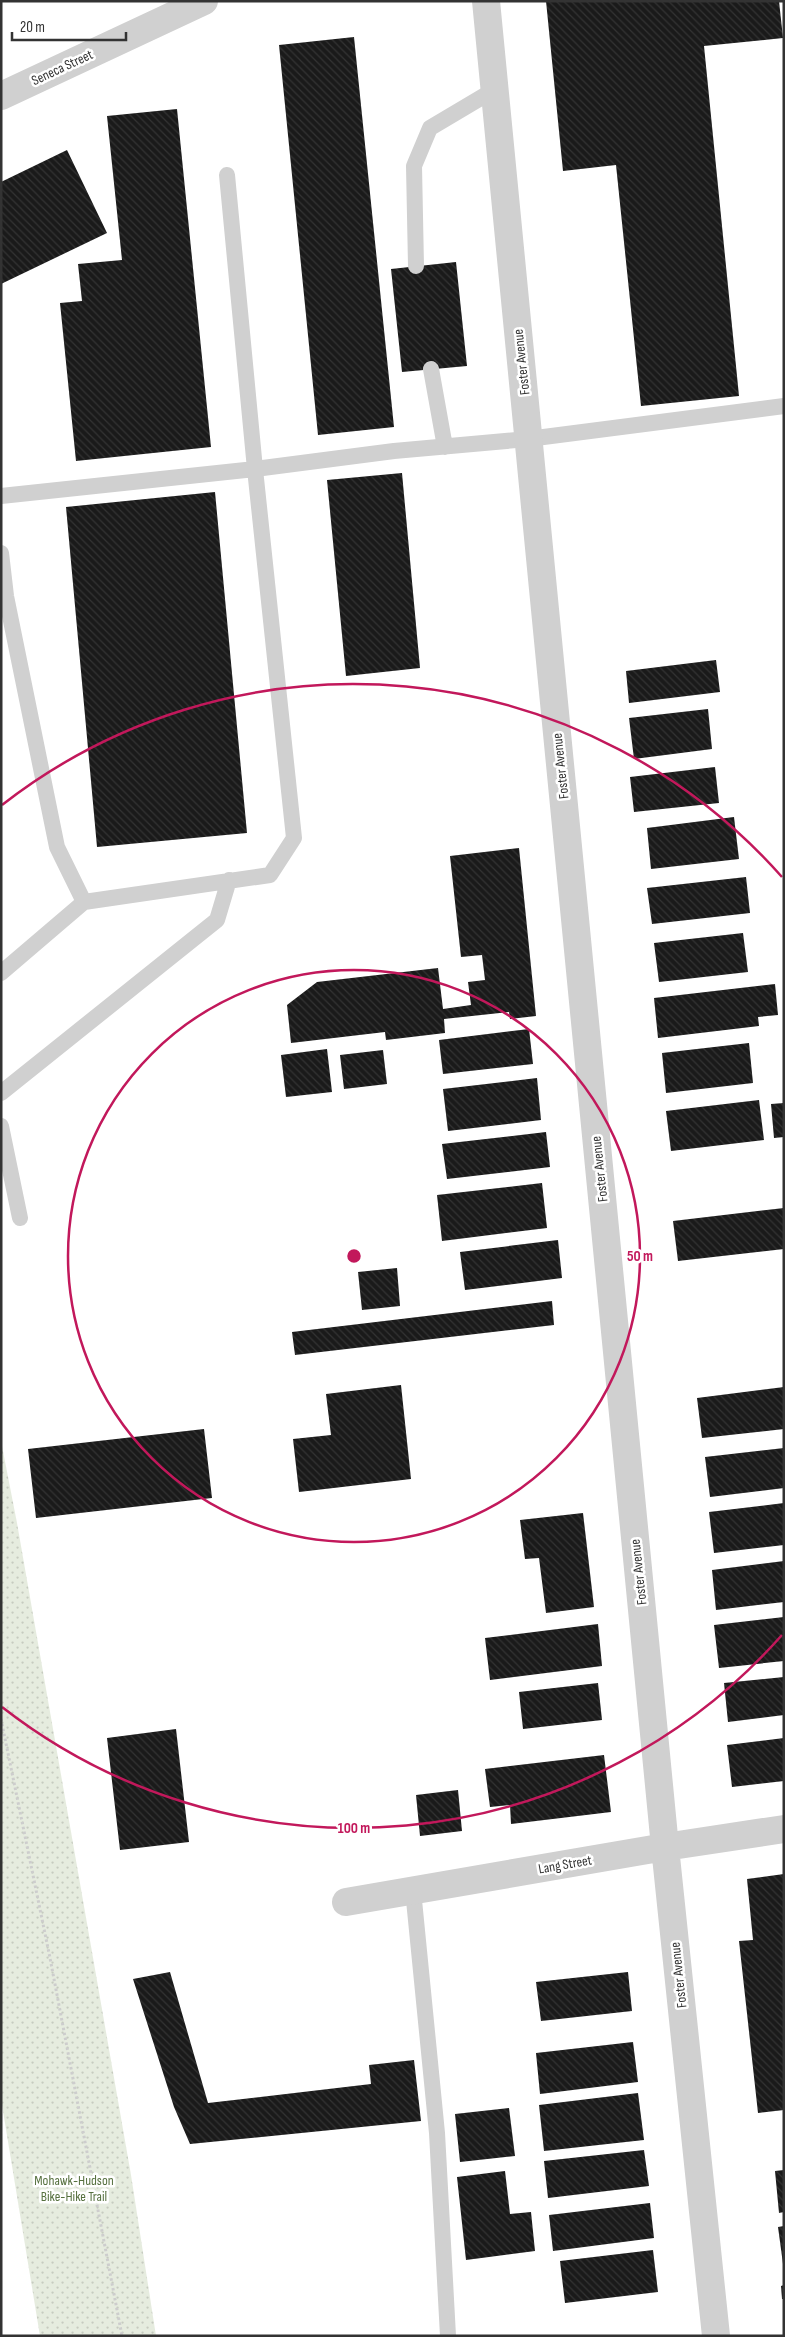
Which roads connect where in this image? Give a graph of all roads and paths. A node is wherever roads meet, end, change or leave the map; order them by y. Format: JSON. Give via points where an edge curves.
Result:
{"nodes":[{"id":1,"x":204,"y":1,"type":"edge"},
{"id":2,"x":486,"y":1,"type":"edge"},
{"id":3,"x":494,"y":90,"type":"junction"},
{"id":4,"x":1,"y":96,"type":"edge"},
{"id":5,"x":227,"y":176,"type":"dead end"},
{"id":6,"x":416,"y":266,"type":"dead end"},
{"id":7,"x":431,"y":369,"type":"dead end"},
{"id":8,"x":784,"y":406,"type":"edge"},
{"id":9,"x":528,"y":439,"type":"junction"},
{"id":10,"x":445,"y":447,"type":"junction"},
{"id":11,"x":255,"y":469,"type":"junction"},
{"id":12,"x":1,"y":496,"type":"edge"},
{"id":13,"x":1,"y":553,"type":"edge"},
{"id":14,"x":230,"y":880,"type":"junction"},
{"id":15,"x":84,"y":902,"type":"junction"},
{"id":16,"x":1,"y":973,"type":"edge"},
{"id":17,"x":1,"y":1093,"type":"edge"},
{"id":18,"x":1,"y":1126,"type":"edge"},
{"id":19,"x":20,"y":1218,"type":"dead end"},
{"id":20,"x":1,"y":1719,"type":"edge"},
{"id":21,"x":784,"y":1829,"type":"edge"},
{"id":22,"x":665,"y":1847,"type":"junction"},
{"id":23,"x":413,"y":1890,"type":"junction"},
{"id":24,"x":346,"y":1902,"type":"dead end"},
{"id":25,"x":122,"y":2336,"type":"edge"},
{"id":26,"x":448,"y":2336,"type":"edge"},
{"id":27,"x":716,"y":2336,"type":"edge"}],
"edges":[{"from":1,"to":4,"type":"street","name":"Seneca Street"},
{"from":2,"to":3,"type":"street","name":"Foster Avenue"},
{"from":3,"to":6,"type":"lane","via":[[430,128],[414,166]]},
{"from":3,"to":9,"type":"street","name":"Foster Avenue"},
{"from":5,"to":11,"type":"lane"},
{"from":7,"to":10,"type":"lane"},
{"from":8,"to":9,"type":"lane"},
{"from":9,"to":10,"type":"lane"},
{"from":9,"to":22,"type":"street","name":"Foster Avenue"},
{"from":10,"to":11,"type":"lane"},
{"from":11,"to":12,"type":"lane"},
{"from":11,"to":14,"type":"lane","via":[[294,838],[270,875]]},
{"from":13,"to":15,"type":"lane","via":[[6,596],[57,847]]},
{"from":14,"to":15,"type":"lane"},
{"from":14,"to":17,"type":"lane","via":[[217,920]]},
{"from":15,"to":16,"type":"lane"},
{"from":18,"to":19,"type":"lane"},
{"from":20,"to":25,"type":"path"},
{"from":21,"to":22,"type":"street","name":"Lang Street"},
{"from":22,"to":23,"type":"street","name":"Lang Street"},
{"from":22,"to":27,"type":"street","name":"Foster Avenue"},
{"from":23,"to":24,"type":"street","name":"Lang Street"},
{"from":23,"to":26,"type":"lane","via":[[437,2133]]}]}
